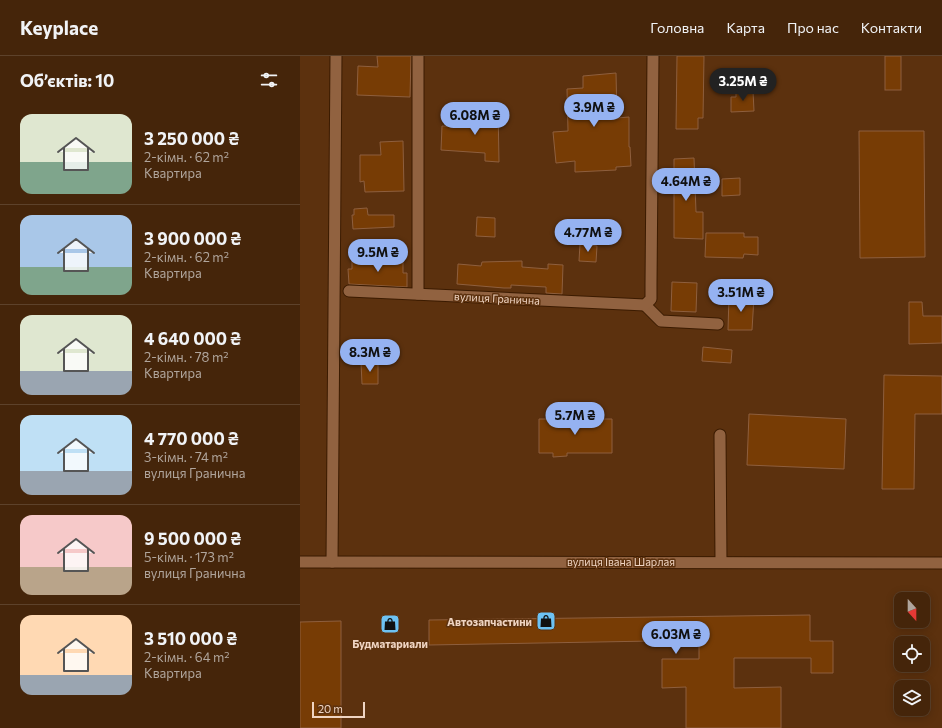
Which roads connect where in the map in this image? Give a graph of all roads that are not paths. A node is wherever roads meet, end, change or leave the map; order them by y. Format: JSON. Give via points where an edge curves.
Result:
{"nodes":[{"id":1,"x":336,"y":56,"type":"edge"},
{"id":2,"x":418,"y":56,"type":"edge"},
{"id":3,"x":653,"y":56,"type":"edge"},
{"id":4,"x":349,"y":291,"type":"dead end"},
{"id":5,"x":418,"y":294,"type":"junction"},
{"id":6,"x":645,"y":305,"type":"junction"},
{"id":7,"x":718,"y":324,"type":"dead end"},
{"id":8,"x":720,"y":435,"type":"dead end"},
{"id":9,"x":721,"y":561,"type":"junction"},
{"id":10,"x":300,"y":562,"type":"edge"},
{"id":11,"x":332,"y":562,"type":"junction"},
{"id":12,"x":942,"y":563,"type":"edge"}],
"edges":[{"from":1,"to":11,"type":"street"},
{"from":2,"to":5,"type":"street"},
{"from":3,"to":6,"type":"street","via":[[651,299]]},
{"from":4,"to":5,"type":"street","name":"вулиця Гранична"},
{"from":5,"to":6,"type":"street","name":"вулиця Гранична"},
{"from":6,"to":7,"type":"street","via":[[661,321]]},
{"from":8,"to":9,"type":"street"},
{"from":9,"to":11,"type":"street","name":"вулиця Івана Шарлая"},
{"from":9,"to":12,"type":"street","name":"вулиця Івана Шарлая"},
{"from":10,"to":11,"type":"street","name":"вулиця Івана Шарлая"}]}
